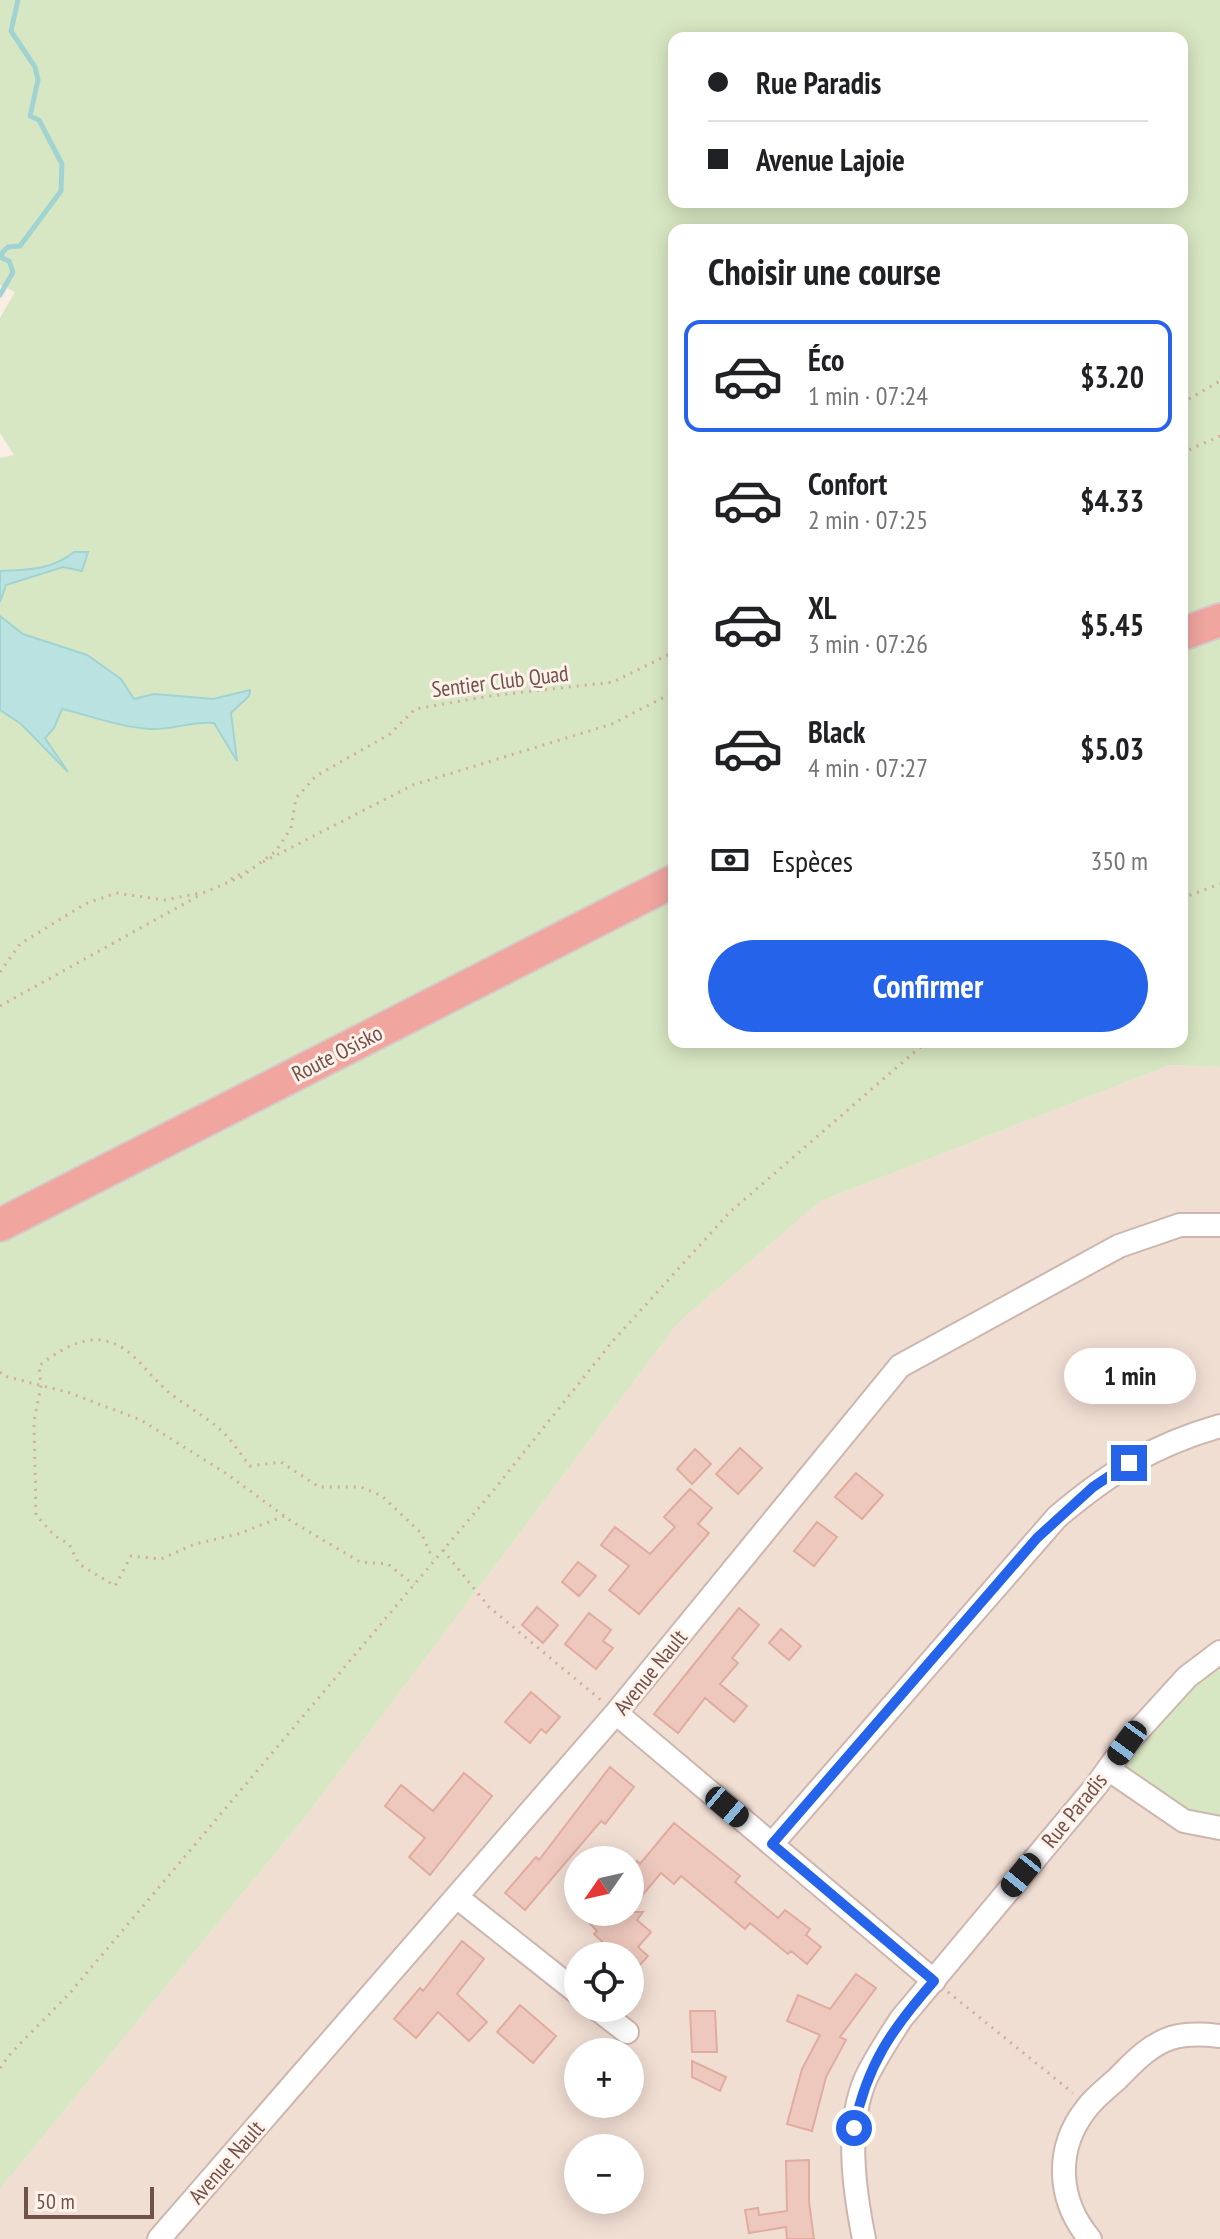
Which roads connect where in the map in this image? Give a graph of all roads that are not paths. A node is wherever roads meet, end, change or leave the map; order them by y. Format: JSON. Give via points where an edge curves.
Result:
{"nodes":[{"id":1,"x":1220,"y":620,"type":"edge"},
{"id":2,"x":1188,"y":632,"type":"edge"},
{"id":3,"x":668,"y":884,"type":"edge"},
{"id":4,"x":0,"y":1225,"type":"edge"},
{"id":5,"x":1220,"y":1225,"type":"edge"},
{"id":6,"x":1220,"y":1426,"type":"edge"},
{"id":7,"x":1220,"y":1652,"type":"edge"},
{"id":8,"x":616,"y":1713,"type":"junction"},
{"id":9,"x":1108,"y":1769,"type":"junction"},
{"id":10,"x":1220,"y":1828,"type":"edge"},
{"id":11,"x":772,"y":1844,"type":"junction"},
{"id":12,"x":458,"y":1898,"type":"junction"},
{"id":13,"x":934,"y":1981,"type":"junction"},
{"id":14,"x":564,"y":1982,"type":"edge"},
{"id":15,"x":614,"y":2022,"type":"edge"},
{"id":16,"x":627,"y":2032,"type":"dead end"},
{"id":17,"x":1220,"y":2036,"type":"edge"},
{"id":18,"x":159,"y":2239,"type":"edge"},
{"id":19,"x":864,"y":2239,"type":"edge"},
{"id":20,"x":1090,"y":2239,"type":"edge"}],
"edges":[{"from":1,"to":2,"type":"highway"},
{"from":3,"to":4,"type":"highway","name":"Route Osisko"},
{"from":5,"to":8,"type":"street","name":"Avenue Nault","via":[[1180,1225],[1119,1246],[900,1366]]},
{"from":6,"to":11,"type":"street","via":[[1143,1454],[1057,1517]]},
{"from":7,"to":9,"type":"street","name":"Rue Paradis","via":[[1178,1686]]},
{"from":8,"to":11,"type":"street"},
{"from":8,"to":12,"type":"street","name":"Avenue Nault"},
{"from":9,"to":10,"type":"street","via":[[1184,1821]]},
{"from":9,"to":13,"type":"street","name":"Rue Paradis"},
{"from":11,"to":13,"type":"street"},
{"from":12,"to":14,"type":"street"},
{"from":12,"to":18,"type":"street","name":"Avenue Nault"},
{"from":13,"to":19,"type":"street","name":"Rue Paradis","via":[[901,2019],[860,2099],[854,2128],[855,2185]]},
{"from":15,"to":16,"type":"street"},
{"from":17,"to":20,"type":"street","via":[[1171,2037],[1150,2049],[1088,2105],[1076,2123],[1065,2149],[1064,2188],[1076,2222]]}]}
